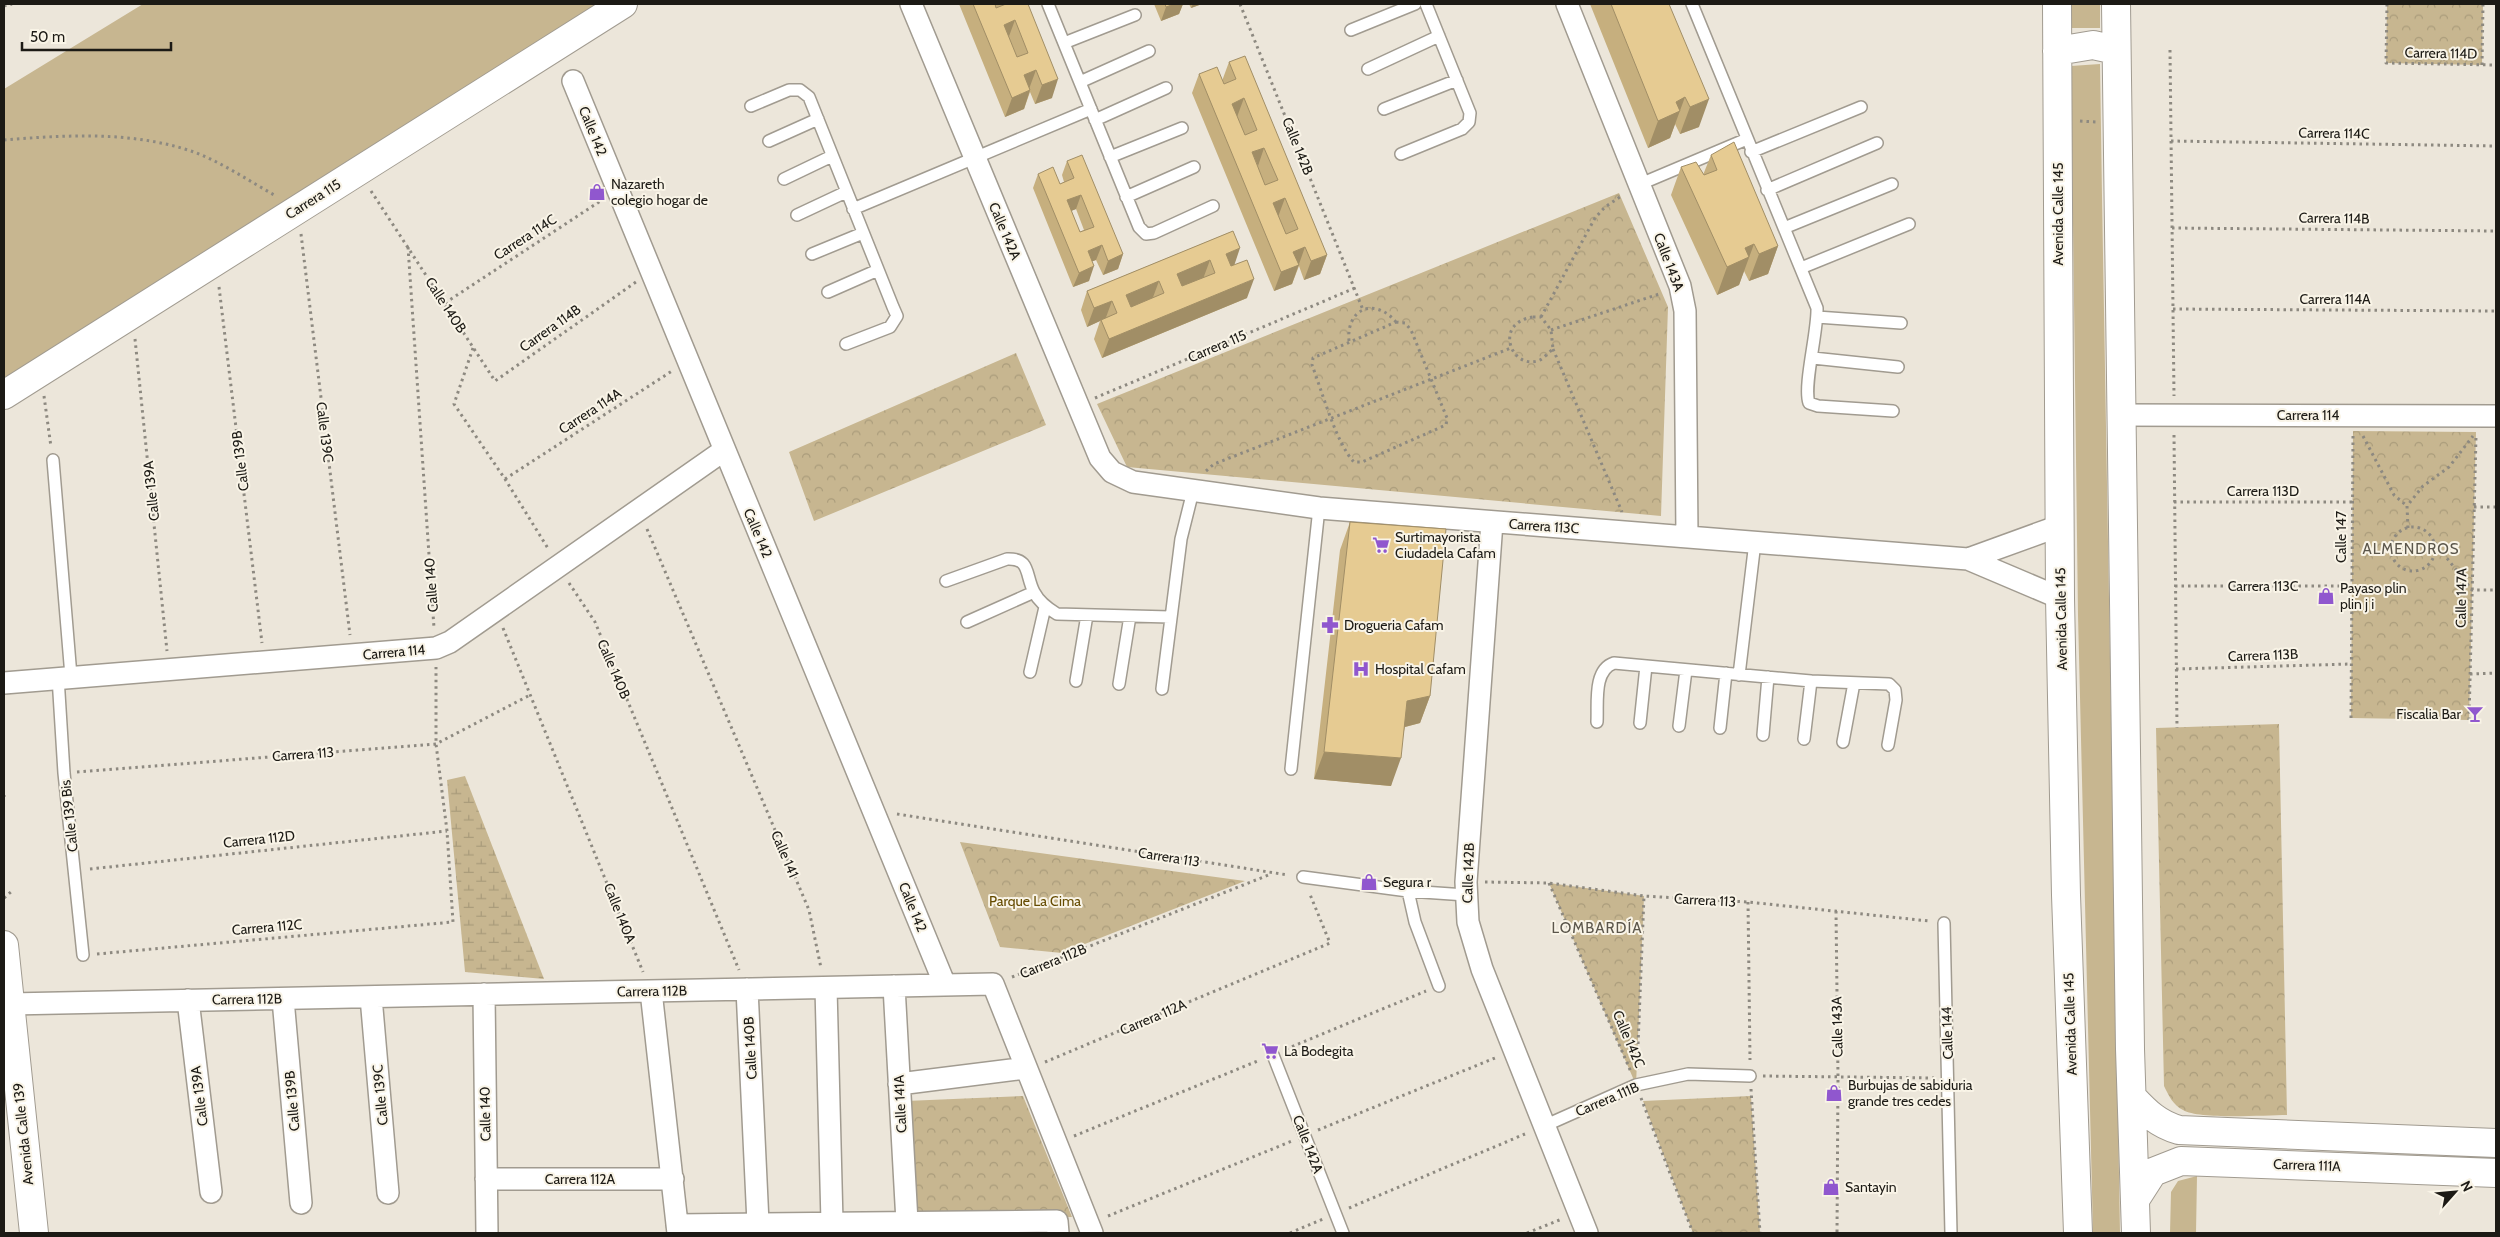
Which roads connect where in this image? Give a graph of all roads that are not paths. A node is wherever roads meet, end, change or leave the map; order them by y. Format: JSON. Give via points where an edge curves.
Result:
{"nodes":[{"id":1,"x":623,"y":4,"type":"edge"},
{"id":2,"x":911,"y":4,"type":"edge"},
{"id":3,"x":1048,"y":4,"type":"edge"},
{"id":4,"x":1415,"y":4,"type":"edge"},
{"id":5,"x":1426,"y":4,"type":"edge"},
{"id":6,"x":1567,"y":4,"type":"edge"},
{"id":7,"x":1692,"y":4,"type":"edge"},
{"id":8,"x":2057,"y":4,"type":"edge"},
{"id":9,"x":2116,"y":4,"type":"edge"},
{"id":10,"x":1135,"y":15,"type":"dead end"},
{"id":11,"x":1351,"y":30,"type":"dead end"},
{"id":12,"x":1439,"y":36,"type":"junction"},
{"id":13,"x":1064,"y":43,"type":"junction"},
{"id":14,"x":2116,"y":50,"type":"junction"},
{"id":15,"x":1149,"y":51,"type":"dead end"},
{"id":16,"x":2057,"y":51,"type":"junction"},
{"id":17,"x":1368,"y":69,"type":"dead end"},
{"id":18,"x":1457,"y":80,"type":"junction"},
{"id":19,"x":573,"y":81,"type":"dead end"},
{"id":20,"x":1080,"y":82,"type":"junction"},
{"id":21,"x":1166,"y":88,"type":"dead end"},
{"id":22,"x":752,"y":106,"type":"dead end"},
{"id":23,"x":1861,"y":107,"type":"dead end"},
{"id":24,"x":1384,"y":109,"type":"dead end"},
{"id":25,"x":1093,"y":115,"type":"junction"},
{"id":26,"x":818,"y":119,"type":"junction"},
{"id":27,"x":1182,"y":128,"type":"dead end"},
{"id":28,"x":1747,"y":140,"type":"junction"},
{"id":29,"x":769,"y":141,"type":"dead end"},
{"id":30,"x":1877,"y":143,"type":"dead end"},
{"id":31,"x":1751,"y":152,"type":"junction"},
{"id":32,"x":1401,"y":154,"type":"dead end"},
{"id":33,"x":832,"y":156,"type":"junction"},
{"id":34,"x":1110,"y":157,"type":"junction"},
{"id":35,"x":975,"y":159,"type":"junction"},
{"id":36,"x":1194,"y":167,"type":"dead end"},
{"id":37,"x":784,"y":179,"type":"dead end"},
{"id":38,"x":1892,"y":184,"type":"dead end"},
{"id":39,"x":1638,"y":186,"type":"junction"},
{"id":40,"x":1767,"y":190,"type":"junction"},
{"id":41,"x":846,"y":192,"type":"junction"},
{"id":42,"x":1126,"y":197,"type":"junction"},
{"id":43,"x":1213,"y":206,"type":"dead end"},
{"id":44,"x":853,"y":209,"type":"junction"},
{"id":45,"x":797,"y":215,"type":"dead end"},
{"id":46,"x":1909,"y":224,"type":"dead end"},
{"id":47,"x":1784,"y":228,"type":"junction"},
{"id":48,"x":863,"y":233,"type":"junction"},
{"id":49,"x":812,"y":254,"type":"dead end"},
{"id":50,"x":1801,"y":268,"type":"junction"},
{"id":51,"x":878,"y":270,"type":"junction"},
{"id":52,"x":828,"y":292,"type":"dead end"},
{"id":53,"x":1817,"y":317,"type":"junction"},
{"id":54,"x":1901,"y":323,"type":"dead end"},
{"id":55,"x":846,"y":344,"type":"dead end"},
{"id":56,"x":1813,"y":358,"type":"junction"},
{"id":57,"x":1898,"y":367,"type":"dead end"},
{"id":58,"x":4,"y":395,"type":"edge"},
{"id":59,"x":1893,"y":411,"type":"dead end"},
{"id":60,"x":2120,"y":415,"type":"junction"},
{"id":61,"x":2496,"y":416,"type":"edge"},
{"id":62,"x":723,"y":450,"type":"junction"},
{"id":63,"x":1100,"y":458,"type":"joint"},
{"id":64,"x":53,"y":460,"type":"road end"},
{"id":65,"x":1193,"y":491,"type":"junction"},
{"id":66,"x":1319,"y":508,"type":"junction"},
{"id":67,"x":1492,"y":522,"type":"junction"},
{"id":68,"x":2059,"y":526,"type":"junction"},
{"id":69,"x":1687,"y":536,"type":"junction"},
{"id":70,"x":1756,"y":542,"type":"junction"},
{"id":71,"x":1968,"y":560,"type":"junction"},
{"id":72,"x":946,"y":581,"type":"dead end"},
{"id":73,"x":1034,"y":592,"type":"junction"},
{"id":74,"x":2060,"y":598,"type":"junction"},
{"id":75,"x":1045,"y":607,"type":"junction"},
{"id":76,"x":1087,"y":615,"type":"junction"},
{"id":77,"x":1130,"y":616,"type":"junction"},
{"id":78,"x":1170,"y":617,"type":"junction"},
{"id":79,"x":967,"y":622,"type":"dead end"},
{"id":80,"x":1646,"y":666,"type":"junction"},
{"id":81,"x":1686,"y":670,"type":"junction"},
{"id":82,"x":1030,"y":672,"type":"dead end"},
{"id":83,"x":1726,"y":673,"type":"junction"},
{"id":84,"x":1739,"y":675,"type":"junction"},
{"id":85,"x":65,"y":677,"type":"junction"},
{"id":86,"x":1768,"y":677,"type":"junction"},
{"id":87,"x":1076,"y":681,"type":"dead end"},
{"id":88,"x":1811,"y":681,"type":"junction"},
{"id":89,"x":4,"y":682,"type":"edge"},
{"id":90,"x":1854,"y":683,"type":"junction"},
{"id":91,"x":1119,"y":684,"type":"dead end"},
{"id":92,"x":1162,"y":689,"type":"dead end"},
{"id":93,"x":1597,"y":722,"type":"dead end"},
{"id":94,"x":1640,"y":723,"type":"dead end"},
{"id":95,"x":1679,"y":726,"type":"dead end"},
{"id":96,"x":1720,"y":728,"type":"dead end"},
{"id":97,"x":1763,"y":735,"type":"dead end"},
{"id":98,"x":1804,"y":738,"type":"dead end"},
{"id":99,"x":1843,"y":742,"type":"dead end"},
{"id":100,"x":1888,"y":745,"type":"dead end"},
{"id":101,"x":1291,"y":769,"type":"dead end"},
{"id":102,"x":1303,"y":877,"type":"road end"},
{"id":103,"x":1466,"y":888,"type":"junction"},
{"id":104,"x":1408,"y":891,"type":"junction"},
{"id":105,"x":1944,"y":923,"type":"road end"},
{"id":106,"x":4,"y":945,"type":"edge"},
{"id":107,"x":83,"y":955,"type":"road end"},
{"id":108,"x":945,"y":985,"type":"junction"},
{"id":109,"x":894,"y":986,"type":"junction"},
{"id":110,"x":1439,"y":986,"type":"dead end"},
{"id":111,"x":826,"y":988,"type":"junction"},
{"id":112,"x":747,"y":989,"type":"junction"},
{"id":113,"x":651,"y":991,"type":"junction"},
{"id":114,"x":484,"y":994,"type":"junction"},
{"id":115,"x":371,"y":997,"type":"junction"},
{"id":116,"x":284,"y":999,"type":"junction"},
{"id":117,"x":188,"y":1000,"type":"junction"},
{"id":118,"x":10,"y":1004,"type":"junction"},
{"id":119,"x":1273,"y":1054,"type":"dead end"},
{"id":120,"x":1026,"y":1068,"type":"junction"},
{"id":121,"x":1750,"y":1076,"type":"road end"},
{"id":122,"x":899,"y":1084,"type":"junction"},
{"id":123,"x":2132,"y":1097,"type":"junction"},
{"id":124,"x":1544,"y":1126,"type":"junction"},
{"id":125,"x":2496,"y":1143,"type":"edge"},
{"id":126,"x":2496,"y":1173,"type":"edge"},
{"id":127,"x":486,"y":1179,"type":"junction"},
{"id":128,"x":673,"y":1179,"type":"junction"},
{"id":129,"x":211,"y":1192,"type":"dead end"},
{"id":130,"x":388,"y":1193,"type":"dead end"},
{"id":131,"x":2135,"y":1200,"type":"junction"},
{"id":132,"x":301,"y":1203,"type":"dead end"},
{"id":133,"x":832,"y":1222,"type":"junction"},
{"id":134,"x":758,"y":1223,"type":"junction"},
{"id":135,"x":917,"y":1226,"type":"edge"},
{"id":136,"x":1002,"y":1227,"type":"edge"},
{"id":137,"x":1057,"y":1227,"type":"edge"},
{"id":138,"x":781,"y":1228,"type":"edge"},
{"id":139,"x":856,"y":1228,"type":"edge"},
{"id":140,"x":677,"y":1229,"type":"edge"},
{"id":141,"x":34,"y":1233,"type":"edge"},
{"id":142,"x":487,"y":1233,"type":"edge"},
{"id":143,"x":1092,"y":1233,"type":"edge"},
{"id":144,"x":1343,"y":1233,"type":"edge"},
{"id":145,"x":1587,"y":1233,"type":"edge"},
{"id":146,"x":1951,"y":1233,"type":"edge"},
{"id":147,"x":2078,"y":1233,"type":"edge"},
{"id":148,"x":2136,"y":1233,"type":"edge"}],
"edges":[{"from":1,"to":58,"type":"main road","name":"Carrera 115"},
{"from":2,"to":35,"type":"street","name":"Calle 142A"},
{"from":3,"to":13,"type":"lane"},
{"from":4,"to":11,"type":"lane"},
{"from":5,"to":12,"type":"lane"},
{"from":6,"to":39,"type":"street","name":"Calle 143A"},
{"from":7,"to":28,"type":"lane"},
{"from":8,"to":16,"type":"main road","name":"Avenida Calle 145"},
{"from":9,"to":14,"type":"main road"},
{"from":10,"to":13,"type":"lane"},
{"from":12,"to":17,"type":"lane"},
{"from":12,"to":18,"type":"lane"},
{"from":13,"to":20,"type":"lane"},
{"from":14,"to":16,"type":"main road","via":[[2093,45]]},
{"from":14,"to":60,"type":"main road"},
{"from":15,"to":20,"type":"lane"},
{"from":16,"to":68,"type":"main road","name":"Avenida Calle 145"},
{"from":18,"to":24,"type":"lane"},
{"from":18,"to":32,"type":"lane","via":[[1470,113],[1469,122],[1462,129]]},
{"from":19,"to":62,"type":"street","name":"Calle 142"},
{"from":20,"to":25,"type":"lane"},
{"from":21,"to":25,"type":"lane"},
{"from":22,"to":26,"type":"lane","via":[[789,90],[800,90],[809,97]]},
{"from":23,"to":31,"type":"lane"},
{"from":25,"to":34,"type":"lane"},
{"from":25,"to":35,"type":"lane"},
{"from":26,"to":29,"type":"lane"},
{"from":26,"to":33,"type":"lane"},
{"from":27,"to":34,"type":"lane"},
{"from":28,"to":31,"type":"lane"},
{"from":28,"to":39,"type":"lane"},
{"from":30,"to":40,"type":"lane"},
{"from":31,"to":40,"type":"lane"},
{"from":33,"to":37,"type":"lane"},
{"from":33,"to":41,"type":"lane"},
{"from":34,"to":42,"type":"lane"},
{"from":35,"to":44,"type":"lane"},
{"from":35,"to":63,"type":"street","name":"Calle 142A"},
{"from":36,"to":42,"type":"lane"},
{"from":38,"to":47,"type":"lane"},
{"from":39,"to":69,"type":"street","name":"Calle 143A","via":[[1680,286],[1685,311]]},
{"from":40,"to":47,"type":"lane"},
{"from":41,"to":44,"type":"lane"},
{"from":41,"to":45,"type":"lane"},
{"from":42,"to":43,"type":"lane","via":[[1139,227],[1146,234]]},
{"from":44,"to":48,"type":"lane"},
{"from":46,"to":50,"type":"lane"},
{"from":47,"to":50,"type":"lane"},
{"from":48,"to":49,"type":"lane"},
{"from":48,"to":51,"type":"lane"},
{"from":50,"to":53,"type":"lane","via":[[1813,293]]},
{"from":51,"to":52,"type":"lane"},
{"from":51,"to":55,"type":"lane","via":[[896,316],[890,327]]},
{"from":53,"to":54,"type":"lane"},
{"from":53,"to":56,"type":"lane"},
{"from":56,"to":57,"type":"lane"},
{"from":56,"to":59,"type":"lane","via":[[1806,394],[1809,402],[1818,406]]},
{"from":60,"to":61,"type":"street","name":"Carrera 114"},
{"from":60,"to":123,"type":"main road"},
{"from":62,"to":85,"type":"street","name":"Carrera 114","via":[[450,642],[436,648]]},
{"from":62,"to":108,"type":"street","name":"Calle 142"},
{"from":63,"to":65,"type":"street","name":"Carrera 113C","via":[[1112,472],[1133,482]]},
{"from":64,"to":85,"type":"lane","name":"Calle 139 Bis"},
{"from":65,"to":66,"type":"street","name":"Carrera 113C"},
{"from":65,"to":78,"type":"lane","via":[[1181,539]]},
{"from":66,"to":67,"type":"street","name":"Carrera 113C"},
{"from":66,"to":101,"type":"lane"},
{"from":67,"to":69,"type":"street","name":"Carrera 113C"},
{"from":67,"to":103,"type":"street","name":"Calle 142B"},
{"from":68,"to":71,"type":"street","name":"Carrera 113C"},
{"from":68,"to":74,"type":"main road","name":"Avenida Calle 145"},
{"from":69,"to":70,"type":"street","name":"Carrera 113C"},
{"from":70,"to":71,"type":"street","name":"Carrera 113C"},
{"from":70,"to":84,"type":"lane"},
{"from":71,"to":74,"type":"street","name":"Carrera 113C"},
{"from":72,"to":73,"type":"lane","via":[[1016,558],[1024,563]]},
{"from":73,"to":75,"type":"lane"},
{"from":73,"to":79,"type":"lane"},
{"from":74,"to":147,"type":"main road","name":"Avenida Calle 145"},
{"from":75,"to":76,"type":"lane","via":[[1057,614]]},
{"from":75,"to":82,"type":"lane"},
{"from":76,"to":77,"type":"lane"},
{"from":76,"to":87,"type":"lane"},
{"from":77,"to":78,"type":"lane"},
{"from":77,"to":91,"type":"lane"},
{"from":78,"to":92,"type":"lane"},
{"from":80,"to":81,"type":"lane"},
{"from":80,"to":93,"type":"lane","via":[[1614,663],[1606,666],[1600,674]]},
{"from":80,"to":94,"type":"lane"},
{"from":81,"to":83,"type":"lane"},
{"from":81,"to":95,"type":"lane"},
{"from":83,"to":84,"type":"lane"},
{"from":83,"to":96,"type":"lane"},
{"from":84,"to":86,"type":"lane"},
{"from":85,"to":89,"type":"street","name":"Carrera 114"},
{"from":85,"to":107,"type":"lane","name":"Calle 139 Bis","via":[[64,773]]},
{"from":86,"to":88,"type":"lane"},
{"from":86,"to":97,"type":"lane"},
{"from":88,"to":90,"type":"lane"},
{"from":88,"to":98,"type":"lane"},
{"from":90,"to":99,"type":"lane"},
{"from":90,"to":100,"type":"lane","via":[[1889,684],[1895,690]]},
{"from":102,"to":104,"type":"lane"},
{"from":103,"to":104,"type":"lane"},
{"from":103,"to":124,"type":"street","name":"Calle 142B","via":[[1468,922],[1482,969]]},
{"from":104,"to":110,"type":"lane","via":[[1415,922]]},
{"from":105,"to":146,"type":"lane","name":"Calle 144"},
{"from":106,"to":118,"type":"main road","name":"Avenida Calle 139"},
{"from":108,"to":109,"type":"street","name":"Carrera 112B"},
{"from":108,"to":120,"type":"street","name":"Carrera 112B","via":[[993,984]]},
{"from":109,"to":111,"type":"street","name":"Carrera 112B"},
{"from":109,"to":122,"type":"street","name":"Calle 141A"},
{"from":111,"to":112,"type":"street","name":"Carrera 112B"},
{"from":111,"to":133,"type":"street"},
{"from":112,"to":113,"type":"street","name":"Carrera 112B"},
{"from":112,"to":134,"type":"street","name":"Calle 140B"},
{"from":113,"to":114,"type":"street","name":"Carrera 112B"},
{"from":113,"to":128,"type":"street"},
{"from":114,"to":115,"type":"street","name":"Carrera 112B"},
{"from":114,"to":127,"type":"street","name":"Calle 140"},
{"from":115,"to":116,"type":"street","name":"Carrera 112B"},
{"from":115,"to":130,"type":"street","name":"Calle 139C"},
{"from":116,"to":117,"type":"street","name":"Carrera 112B"},
{"from":116,"to":132,"type":"street","name":"Calle 139B"},
{"from":117,"to":118,"type":"street","name":"Carrera 112B"},
{"from":117,"to":129,"type":"street","name":"Calle 139A"},
{"from":118,"to":141,"type":"main road","name":"Avenida Calle 139"},
{"from":119,"to":144,"type":"lane","name":"Calle 142A"},
{"from":120,"to":122,"type":"street"},
{"from":120,"to":143,"type":"street"},
{"from":121,"to":124,"type":"lane","name":"Carrera 111B","via":[[1688,1074],[1636,1085]]},
{"from":122,"to":135,"type":"street","name":"Calle 141A"},
{"from":123,"to":125,"type":"main road","via":[[2152,1118],[2166,1127],[2179,1130]]},
{"from":123,"to":131,"type":"main road"},
{"from":124,"to":145,"type":"street","name":"Calle 142B"},
{"from":126,"to":131,"type":"main road","name":"Carrera 111A","via":[[2181,1161],[2154,1172]]},
{"from":127,"to":128,"type":"street","name":"Carrera 112A"},
{"from":127,"to":142,"type":"street","name":"Calle 140"},
{"from":128,"to":140,"type":"street"},
{"from":131,"to":148,"type":"main road"},
{"from":133,"to":138,"type":"street"},
{"from":133,"to":139,"type":"street"},
{"from":134,"to":138,"type":"street"},
{"from":134,"to":140,"type":"street"},
{"from":135,"to":136,"type":"street"},
{"from":135,"to":139,"type":"street"},
{"from":136,"to":137,"type":"street"}]}
